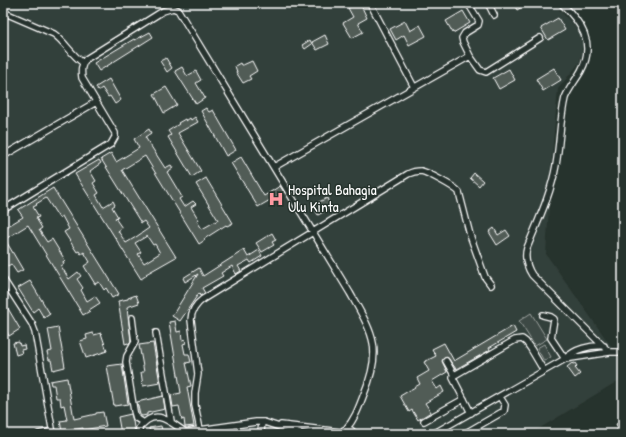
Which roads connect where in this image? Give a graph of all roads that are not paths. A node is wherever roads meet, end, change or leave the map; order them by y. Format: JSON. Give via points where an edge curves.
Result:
{"nodes":[{"id":1,"x":370,"y":3,"type":"edge"},
{"id":2,"x":468,"y":3,"type":"edge"},
{"id":3,"x":488,"y":3,"type":"edge"},
{"id":4,"x":561,"y":3,"type":"edge"},
{"id":5,"x":176,"y":6,"type":"edge"},
{"id":6,"x":3,"y":12,"type":"edge"},
{"id":7,"x":494,"y":15,"type":"dead end"},
{"id":8,"x":540,"y":38,"type":"dead end"},
{"id":9,"x":470,"y":56,"type":"junction"},
{"id":10,"x":83,"y":63,"type":"junction"},
{"id":11,"x":414,"y":87,"type":"junction"},
{"id":12,"x":96,"y":102,"type":"junction"},
{"id":13,"x":3,"y":156,"type":"edge"},
{"id":14,"x":274,"y":167,"type":"junction"},
{"id":15,"x":3,"y":210,"type":"edge"},
{"id":16,"x":314,"y":233,"type":"junction"},
{"id":17,"x":3,"y":279,"type":"edge"},
{"id":18,"x":491,"y":285,"type":"dead end"},
{"id":19,"x":5,"y":286,"type":"edge"},
{"id":20,"x":543,"y":315,"type":"dead end"},
{"id":21,"x":132,"y":318,"type":"dead end"},
{"id":22,"x":156,"y":333,"type":"dead end"},
{"id":23,"x":591,"y":334,"type":"junction"},
{"id":24,"x":590,"y":346,"type":"junction"},
{"id":25,"x":604,"y":346,"type":"junction"},
{"id":26,"x":610,"y":352,"type":"junction"},
{"id":27,"x":623,"y":352,"type":"edge"},
{"id":28,"x":565,"y":359,"type":"junction"},
{"id":29,"x":446,"y":361,"type":"dead end"},
{"id":30,"x":544,"y":371,"type":"junction"},
{"id":31,"x":454,"y":375,"type":"junction"},
{"id":32,"x":500,"y":397,"type":"junction"},
{"id":33,"x":464,"y":399,"type":"junction"},
{"id":34,"x":471,"y":413,"type":"junction"},
{"id":35,"x":354,"y":419,"type":"junction"},
{"id":36,"x":171,"y":421,"type":"junction"},
{"id":37,"x":424,"y":421,"type":"dead end"},
{"id":38,"x":262,"y":422,"type":"junction"},
{"id":39,"x":144,"y":423,"type":"junction"},
{"id":40,"x":271,"y":425,"type":"junction"},
{"id":41,"x":220,"y":427,"type":"junction"},
{"id":42,"x":201,"y":432,"type":"edge"},
{"id":43,"x":342,"y":432,"type":"edge"},
{"id":44,"x":623,"y":432,"type":"edge"},
{"id":45,"x":53,"y":433,"type":"edge"},
{"id":46,"x":183,"y":433,"type":"edge"},
{"id":47,"x":192,"y":433,"type":"edge"},
{"id":48,"x":354,"y":433,"type":"edge"},
{"id":49,"x":39,"y":434,"type":"edge"},
{"id":50,"x":139,"y":434,"type":"edge"},
{"id":51,"x":207,"y":434,"type":"edge"},
{"id":52,"x":224,"y":434,"type":"edge"},
{"id":53,"x":259,"y":434,"type":"edge"},
{"id":54,"x":301,"y":434,"type":"edge"},
{"id":55,"x":434,"y":434,"type":"edge"},
{"id":56,"x":464,"y":434,"type":"edge"},
{"id":57,"x":618,"y":434,"type":"edge"}],
"edges":[{"from":1,"to":11,"type":"street"},
{"from":2,"to":9,"type":"street","via":[[479,21],[478,25],[462,38]]},
{"from":3,"to":7,"type":"street"},
{"from":4,"to":23,"type":"street","via":[[576,19],[585,34],[587,54],[582,70],[565,98],[552,184],[525,254],[531,274]]},
{"from":5,"to":10,"type":"street","via":[[163,11]]},
{"from":5,"to":14,"type":"street"},
{"from":6,"to":10,"type":"street","via":[[54,34]]},
{"from":8,"to":9,"type":"street","via":[[486,72],[480,70]]},
{"from":9,"to":11,"type":"street"},
{"from":10,"to":12,"type":"street","via":[[82,78]]},
{"from":11,"to":14,"type":"street"},
{"from":12,"to":13,"type":"street"},
{"from":12,"to":15,"type":"street","via":[[115,133],[114,141]]},
{"from":14,"to":16,"type":"street"},
{"from":16,"to":18,"type":"street","via":[[408,174],[423,172],[460,192],[470,235],[485,277]]},
{"from":16,"to":35,"type":"street","via":[[363,316],[374,345],[375,357],[371,377]]},
{"from":16,"to":42,"type":"street","via":[[202,299],[194,308],[191,320],[198,374],[195,405]]},
{"from":17,"to":19,"type":"street"},
{"from":19,"to":45,"type":"street","via":[[35,332]]},
{"from":20,"to":28,"type":"street","via":[[554,319],[551,338]]},
{"from":21,"to":39,"type":"street","via":[[135,342],[126,362],[135,415]]},
{"from":22,"to":36,"type":"street"},
{"from":23,"to":24,"type":"street"},
{"from":23,"to":25,"type":"street"},
{"from":24,"to":25,"type":"street"},
{"from":24,"to":28,"type":"street","via":[[572,353]]},
{"from":25,"to":26,"type":"street"},
{"from":26,"to":27,"type":"street"},
{"from":26,"to":28,"type":"street"},
{"from":28,"to":30,"type":"street"},
{"from":29,"to":31,"type":"street"},
{"from":30,"to":31,"type":"street","via":[[528,344],[522,339],[517,339]]},
{"from":30,"to":32,"type":"street"},
{"from":31,"to":33,"type":"street","via":[[453,378]]},
{"from":32,"to":34,"type":"street"},
{"from":32,"to":56,"type":"street","via":[[505,407],[504,411]]},
{"from":33,"to":34,"type":"street"},
{"from":33,"to":37,"type":"street"},
{"from":34,"to":55,"type":"street"},
{"from":35,"to":43,"type":"street"},
{"from":35,"to":48,"type":"street"},
{"from":36,"to":39,"type":"street","via":[[158,418]]},
{"from":36,"to":46,"type":"street"},
{"from":38,"to":40,"type":"street"},
{"from":38,"to":41,"type":"street"},
{"from":38,"to":53,"type":"street"},
{"from":39,"to":50,"type":"street","via":[[139,428]]},
{"from":40,"to":43,"type":"street"},
{"from":40,"to":54,"type":"street"},
{"from":41,"to":42,"type":"street"},
{"from":41,"to":51,"type":"street"},
{"from":41,"to":52,"type":"street"},
{"from":42,"to":47,"type":"street"},
{"from":43,"to":48,"type":"street"},
{"from":44,"to":57,"type":"street"},
{"from":45,"to":49,"type":"street"},
{"from":46,"to":47,"type":"street"}]}
